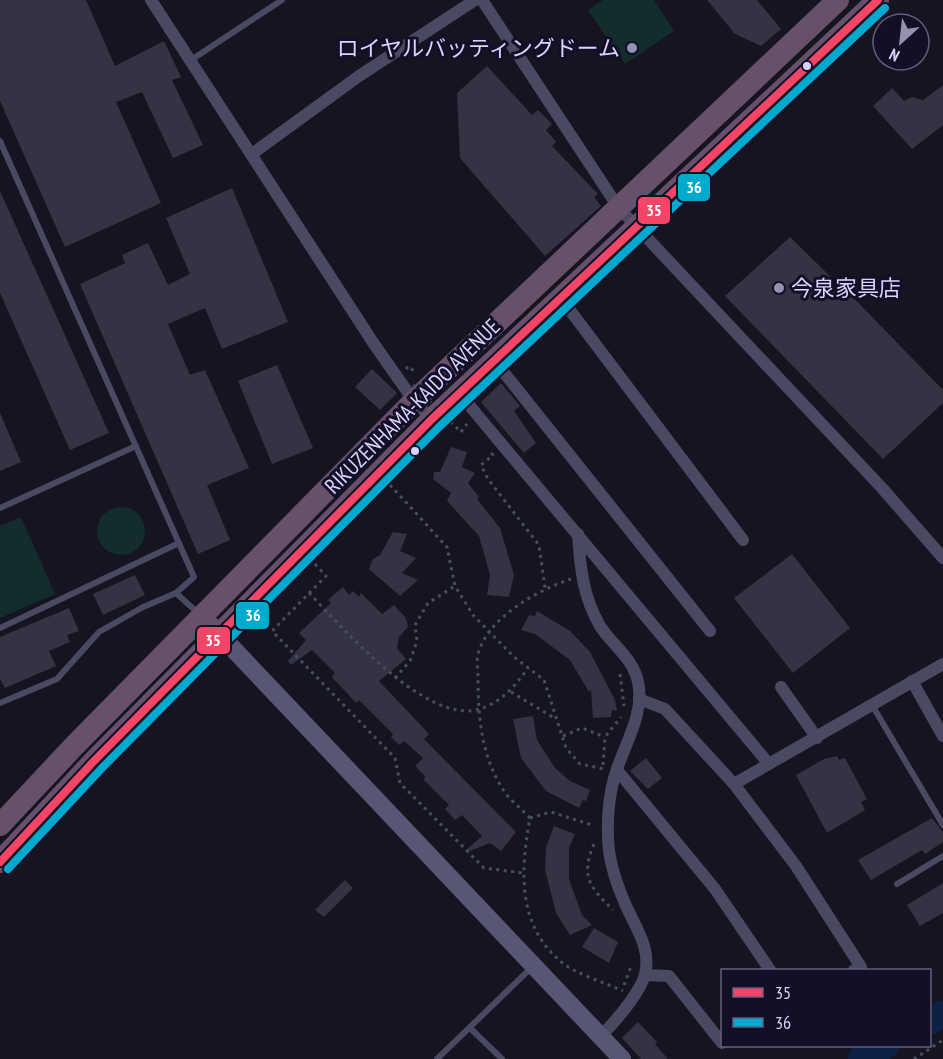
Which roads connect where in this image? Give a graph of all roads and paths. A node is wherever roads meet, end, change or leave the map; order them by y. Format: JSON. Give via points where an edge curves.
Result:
{"nodes":[{"id":1,"x":151,"y":0,"type":"edge"},
{"id":2,"x":282,"y":0,"type":"edge"},
{"id":3,"x":475,"y":0,"type":"edge"},
{"id":4,"x":482,"y":0,"type":"edge"},
{"id":5,"x":838,"y":0,"type":"edge"},
{"id":6,"x":878,"y":0,"type":"edge"},
{"id":7,"x":190,"y":60,"type":"junction"},
{"id":8,"x":0,"y":141,"type":"edge"},
{"id":9,"x":252,"y":154,"type":"junction"},
{"id":10,"x":618,"y":207,"type":"junction"},
{"id":11,"x":636,"y":225,"type":"junction"},
{"id":12,"x":560,"y":297,"type":"junction"},
{"id":13,"x":494,"y":360,"type":"junction"},
{"id":14,"x":413,"y":393,"type":"junction"},
{"id":15,"x":459,"y":393,"type":"junction"},
{"id":16,"x":475,"y":412,"type":"junction"},
{"id":17,"x":432,"y":419,"type":"junction"},
{"id":18,"x":471,"y":430,"type":"dead end"},
{"id":19,"x":461,"y":432,"type":"dead end"},
{"id":20,"x":136,"y":446,"type":"junction"},
{"id":21,"x":486,"y":447,"type":"dead end"},
{"id":22,"x":380,"y":472,"type":"junction"},
{"id":23,"x":0,"y":508,"type":"edge"},
{"id":24,"x":578,"y":534,"type":"junction"},
{"id":25,"x":743,"y":540,"type":"dead end"},
{"id":26,"x":179,"y":543,"type":"junction"},
{"id":27,"x":303,"y":549,"type":"junction"},
{"id":28,"x":943,"y":558,"type":"edge"},
{"id":29,"x":575,"y":578,"type":"junction"},
{"id":30,"x":455,"y":586,"type":"junction"},
{"id":31,"x":545,"y":588,"type":"junction"},
{"id":32,"x":571,"y":589,"type":"dead end"},
{"id":33,"x":176,"y":593,"type":"junction"},
{"id":34,"x":309,"y":593,"type":"junction"},
{"id":35,"x":203,"y":617,"type":"junction"},
{"id":36,"x":0,"y":628,"type":"edge"},
{"id":37,"x":710,"y":631,"type":"dead end"},
{"id":38,"x":489,"y":632,"type":"junction"},
{"id":39,"x":221,"y":634,"type":"junction"},
{"id":40,"x":943,"y":664,"type":"edge"},
{"id":41,"x":615,"y":666,"type":"dead end"},
{"id":42,"x":528,"y":668,"type":"junction"},
{"id":43,"x":395,"y":678,"type":"junction"},
{"id":44,"x":912,"y":681,"type":"junction"},
{"id":45,"x":781,"y":687,"type":"dead end"},
{"id":46,"x":511,"y":692,"type":"junction"},
{"id":47,"x":639,"y":699,"type":"junction"},
{"id":48,"x":0,"y":703,"type":"edge"},
{"id":49,"x":872,"y":705,"type":"junction"},
{"id":50,"x":478,"y":710,"type":"junction"},
{"id":51,"x":558,"y":720,"type":"junction"},
{"id":52,"x":563,"y":736,"type":"junction"},
{"id":53,"x":943,"y":736,"type":"edge"},
{"id":54,"x":605,"y":737,"type":"junction"},
{"id":55,"x":817,"y":738,"type":"junction"},
{"id":56,"x":769,"y":764,"type":"junction"},
{"id":57,"x":603,"y":769,"type":"junction"},
{"id":58,"x":617,"y":770,"type":"junction"},
{"id":59,"x":734,"y":784,"type":"junction"},
{"id":60,"x":530,"y":818,"type":"junction"},
{"id":61,"x":0,"y":825,"type":"edge"},
{"id":62,"x":592,"y":825,"type":"dead end"},
{"id":63,"x":943,"y":825,"type":"edge"},
{"id":64,"x":943,"y":856,"type":"edge"},
{"id":65,"x":0,"y":862,"type":"edge"},
{"id":66,"x":523,"y":873,"type":"junction"},
{"id":67,"x":897,"y":884,"type":"dead end"},
{"id":68,"x":534,"y":966,"type":"junction"},
{"id":69,"x":769,"y":969,"type":"edge"},
{"id":70,"x":856,"y":969,"type":"edge"},
{"id":71,"x":645,"y":975,"type":"junction"},
{"id":72,"x":633,"y":995,"type":"junction"},
{"id":73,"x":470,"y":1028,"type":"junction"},
{"id":74,"x":601,"y":1036,"type":"junction"},
{"id":75,"x":943,"y":1040,"type":"edge"},
{"id":76,"x":721,"y":1041,"type":"edge"},
{"id":77,"x":437,"y":1059,"type":"edge"},
{"id":78,"x":502,"y":1059,"type":"edge"},
{"id":79,"x":622,"y":1059,"type":"edge"},
{"id":80,"x":914,"y":1059,"type":"edge"}],
"edges":[{"from":1,"to":7,"type":"street"},
{"from":2,"to":7,"type":"lane"},
{"from":3,"to":9,"type":"street","via":[[359,76]]},
{"from":4,"to":10,"type":"street"},
{"from":5,"to":10,"type":"highway","name":"RIKUZENHAMA-KAIDO AVENUE"},
{"from":6,"to":11,"type":"highway","name":"RIKUZENHAMA-KAIDO AVENUE"},
{"from":7,"to":9,"type":"street"},
{"from":8,"to":20,"type":"lane"},
{"from":9,"to":14,"type":"street","via":[[374,344]]},
{"from":10,"to":11,"type":"street"},
{"from":10,"to":14,"type":"highway","name":"RIKUZENHAMA-KAIDO AVENUE"},
{"from":11,"to":12,"type":"highway","name":"RIKUZENHAMA-KAIDO AVENUE"},
{"from":11,"to":28,"type":"street"},
{"from":12,"to":13,"type":"highway","name":"RIKUZENHAMA-KAIDO AVENUE"},
{"from":12,"to":25,"type":"street"},
{"from":13,"to":15,"type":"highway","name":"RIKUZENHAMA-KAIDO AVENUE"},
{"from":13,"to":37,"type":"street"},
{"from":14,"to":17,"type":"street"},
{"from":14,"to":19,"type":"path","bridge":true},
{"from":14,"to":35,"type":"highway","name":"RIKUZENHAMA-KAIDO AVENUE"},
{"from":15,"to":16,"type":"street"},
{"from":15,"to":17,"type":"highway","name":"RIKUZENHAMA-KAIDO AVENUE"},
{"from":16,"to":18,"type":"path","via":[[464,421]]},
{"from":16,"to":24,"type":"street"},
{"from":17,"to":22,"type":"highway","name":"RIKUZENHAMA-KAIDO AVENUE"},
{"from":20,"to":23,"type":"lane"},
{"from":20,"to":26,"type":"lane"},
{"from":21,"to":31,"type":"path","via":[[493,455],[481,465],[539,545]]},
{"from":22,"to":27,"type":"highway","name":"RIKUZENHAMA-KAIDO AVENUE"},
{"from":22,"to":30,"type":"path","via":[[447,546]]},
{"from":24,"to":29,"type":"street"},
{"from":24,"to":56,"type":"street"},
{"from":26,"to":33,"type":"lane","via":[[195,577]]},
{"from":26,"to":36,"type":"lane"},
{"from":27,"to":34,"type":"path","via":[[326,576]]},
{"from":27,"to":39,"type":"highway","name":"RIKUZENHAMA-KAIDO AVENUE"},
{"from":29,"to":31,"type":"path"},
{"from":29,"to":32,"type":"path"},
{"from":29,"to":47,"type":"street","via":[[600,626],[627,657],[638,682]]},
{"from":30,"to":38,"type":"path"},
{"from":30,"to":43,"type":"path","via":[[428,603],[415,625],[417,641],[410,661]]},
{"from":31,"to":38,"type":"path","via":[[519,604]]},
{"from":33,"to":35,"type":"lane"},
{"from":33,"to":48,"type":"lane","via":[[99,632],[57,679]]},
{"from":34,"to":43,"type":"path"},
{"from":34,"to":66,"type":"path","via":[[272,631],[395,758],[400,783],[484,868]]},
{"from":35,"to":39,"type":"street"},
{"from":35,"to":61,"type":"highway","name":"RIKUZENHAMA-KAIDO AVENUE"},
{"from":38,"to":42,"type":"path"},
{"from":38,"to":50,"type":"path","via":[[478,655]]},
{"from":39,"to":65,"type":"highway","name":"RIKUZENHAMA-KAIDO AVENUE"},
{"from":39,"to":68,"type":"street"},
{"from":40,"to":44,"type":"street"},
{"from":41,"to":54,"type":"path","via":[[620,674],[625,713]]},
{"from":42,"to":46,"type":"path"},
{"from":42,"to":51,"type":"path","via":[[544,680]]},
{"from":43,"to":50,"type":"path","via":[[452,709]]},
{"from":44,"to":49,"type":"street"},
{"from":44,"to":53,"type":"street"},
{"from":45,"to":55,"type":"street"},
{"from":46,"to":50,"type":"path"},
{"from":46,"to":51,"type":"path"},
{"from":47,"to":58,"type":"street"},
{"from":47,"to":59,"type":"street","via":[[665,709]]},
{"from":49,"to":55,"type":"street"},
{"from":49,"to":63,"type":"lane"},
{"from":50,"to":60,"type":"path","via":[[484,749],[502,789]]},
{"from":51,"to":52,"type":"path"},
{"from":52,"to":54,"type":"path","via":[[582,728]]},
{"from":52,"to":57,"type":"path","via":[[566,748],[580,764]]},
{"from":54,"to":57,"type":"path"},
{"from":55,"to":56,"type":"street"},
{"from":56,"to":59,"type":"street"},
{"from":57,"to":58,"type":"path"},
{"from":58,"to":69,"type":"street","via":[[715,889]]},
{"from":58,"to":71,"type":"street","via":[[607,834],[609,861],[641,934]]},
{"from":59,"to":70,"type":"street","via":[[796,866],[861,967]]},
{"from":60,"to":62,"type":"path","via":[[551,812]]},
{"from":60,"to":66,"type":"path"},
{"from":64,"to":67,"type":"lane"},
{"from":66,"to":72,"type":"path","via":[[523,891],[539,936],[561,962]]},
{"from":68,"to":73,"type":"lane"},
{"from":68,"to":74,"type":"street"},
{"from":71,"to":72,"type":"street"},
{"from":71,"to":76,"type":"street","via":[[669,976]]},
{"from":72,"to":74,"type":"street","via":[[620,1017]]},
{"from":73,"to":77,"type":"lane"},
{"from":73,"to":78,"type":"lane"},
{"from":74,"to":79,"type":"street"},
{"from":75,"to":80,"type":"path"}]}
